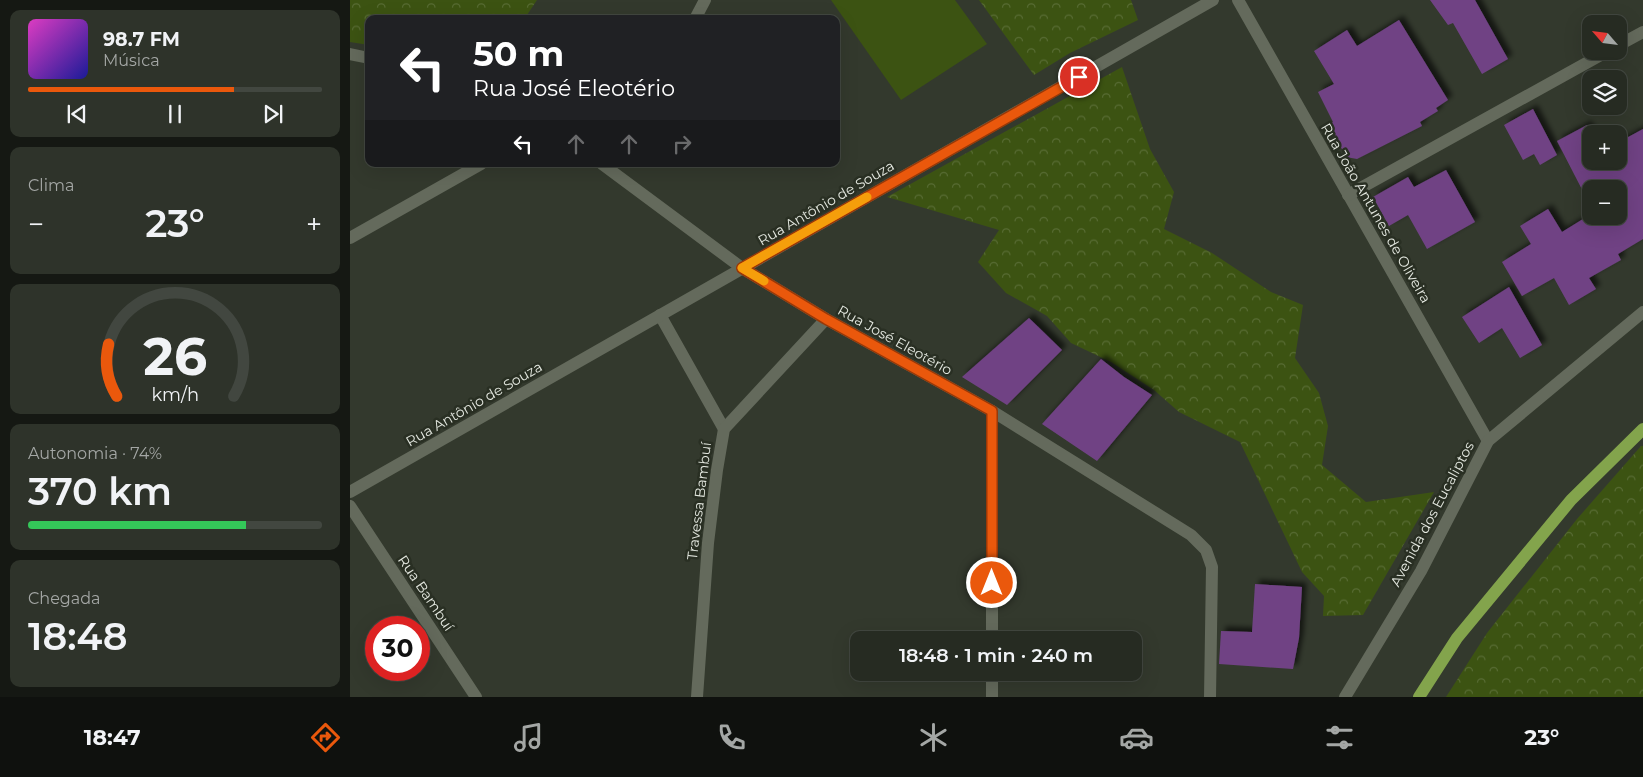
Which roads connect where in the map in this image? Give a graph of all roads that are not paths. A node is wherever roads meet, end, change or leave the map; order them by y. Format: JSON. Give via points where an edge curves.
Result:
{"nodes":[{"id":1,"x":705,"y":0,"type":"edge"},
{"id":2,"x":1213,"y":0,"type":"edge"},
{"id":3,"x":1238,"y":0,"type":"edge"},
{"id":4,"x":697,"y":15,"type":"edge"},
{"id":5,"x":1643,"y":32,"type":"edge"},
{"id":6,"x":1628,"y":40,"type":"edge"},
{"id":7,"x":350,"y":54,"type":"edge"},
{"id":8,"x":365,"y":57,"type":"edge"},
{"id":9,"x":1592,"y":60,"type":"edge"},
{"id":10,"x":476,"y":167,"type":"edge"},
{"id":11,"x":606,"y":167,"type":"edge"},
{"id":12,"x":1348,"y":196,"type":"junction"},
{"id":13,"x":350,"y":238,"type":"edge"},
{"id":14,"x":742,"y":268,"type":"junction"},
{"id":15,"x":1643,"y":312,"type":"edge"},
{"id":16,"x":660,"y":315,"type":"junction"},
{"id":17,"x":826,"y":319,"type":"junction"},
{"id":18,"x":992,"y":411,"type":"junction"},
{"id":19,"x":724,"y":429,"type":"junction"},
{"id":20,"x":1643,"y":429,"type":"edge"},
{"id":21,"x":1488,"y":441,"type":"junction"},
{"id":22,"x":350,"y":492,"type":"edge"},
{"id":23,"x":350,"y":506,"type":"edge"},
{"id":24,"x":992,"y":631,"type":"edge"},
{"id":25,"x":992,"y":681,"type":"edge"},
{"id":26,"x":476,"y":697,"type":"edge"},
{"id":27,"x":697,"y":697,"type":"edge"},
{"id":28,"x":992,"y":697,"type":"edge"},
{"id":29,"x":1210,"y":697,"type":"edge"},
{"id":30,"x":1345,"y":697,"type":"edge"},
{"id":31,"x":1419,"y":697,"type":"edge"}],
"edges":[{"from":1,"to":4,"type":"street"},
{"from":2,"to":14,"type":"street","name":"Rua Antônio de Souza"},
{"from":3,"to":12,"type":"street","name":"Rua João Antunes de Oliveira"},
{"from":5,"to":6,"type":"street"},
{"from":7,"to":8,"type":"street"},
{"from":9,"to":12,"type":"street"},
{"from":10,"to":13,"type":"street"},
{"from":11,"to":14,"type":"street","name":"Rua José Eleotério"},
{"from":12,"to":21,"type":"street","name":"Rua João Antunes de Oliveira"},
{"from":14,"to":16,"type":"street","name":"Rua Antônio de Souza"},
{"from":14,"to":17,"type":"street","name":"Rua José Eleotério"},
{"from":15,"to":21,"type":"street","name":"Avenida dos Eucaliptos"},
{"from":16,"to":19,"type":"street"},
{"from":16,"to":22,"type":"street","name":"Rua Antônio de Souza"},
{"from":17,"to":18,"type":"street","name":"Rua José Eleotério"},
{"from":17,"to":19,"type":"street","name":"Travessa Bambuí"},
{"from":18,"to":24,"type":"street"},
{"from":18,"to":29,"type":"street","name":"Rua José Eleotério","via":[[1191,535],[1206,550],[1212,567]]},
{"from":19,"to":27,"type":"street","name":"Travessa Bambuí","via":[[708,543]]},
{"from":20,"to":31,"type":"main road","via":[[1565,507],[1457,638]]},
{"from":21,"to":30,"type":"street","name":"Avenida dos Eucaliptos","via":[[1421,571]]},
{"from":23,"to":26,"type":"street","name":"Rua Bambuí"},
{"from":25,"to":28,"type":"street"}]}
